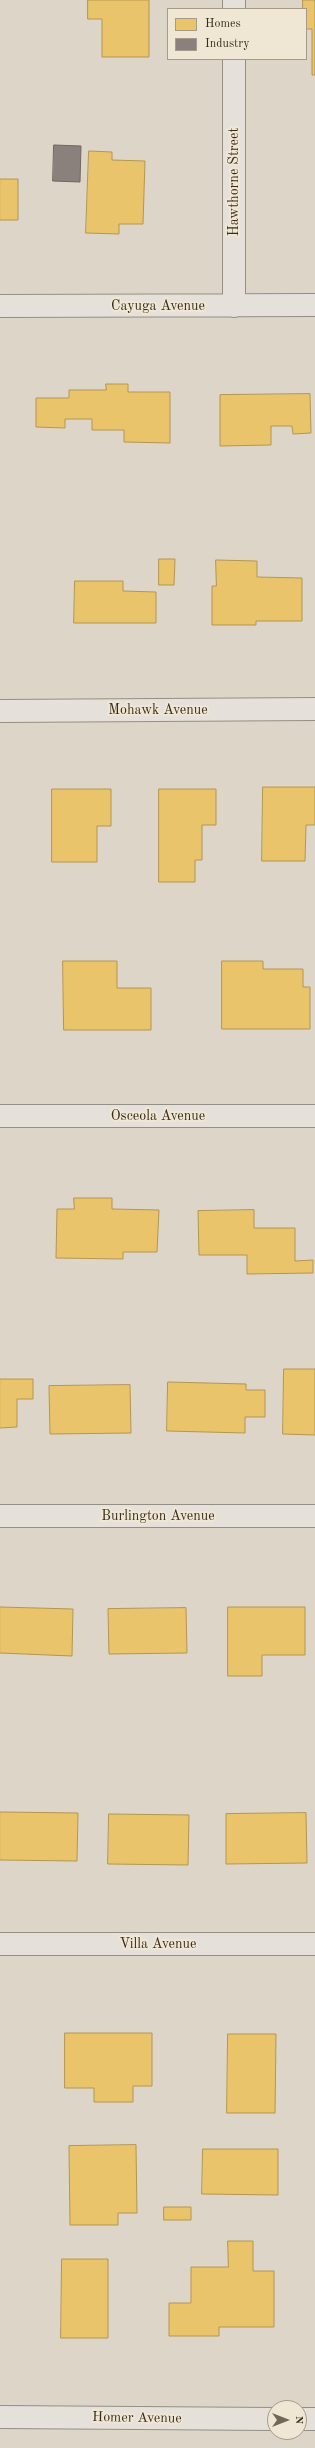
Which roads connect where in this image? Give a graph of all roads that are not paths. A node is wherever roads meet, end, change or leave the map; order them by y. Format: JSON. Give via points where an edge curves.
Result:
{"nodes":[{"id":1,"x":234,"y":60,"type":"edge"},
{"id":2,"x":315,"y":305,"type":"edge"},
{"id":3,"x":0,"y":306,"type":"edge"},
{"id":4,"x":234,"y":306,"type":"junction"},
{"id":5,"x":315,"y":709,"type":"edge"},
{"id":6,"x":0,"y":711,"type":"edge"},
{"id":7,"x":0,"y":1116,"type":"edge"},
{"id":8,"x":315,"y":1116,"type":"edge"},
{"id":9,"x":0,"y":1516,"type":"edge"},
{"id":10,"x":315,"y":1516,"type":"edge"},
{"id":11,"x":0,"y":1944,"type":"edge"},
{"id":12,"x":315,"y":1944,"type":"edge"},
{"id":13,"x":0,"y":2416,"type":"edge"},
{"id":14,"x":267,"y":2419,"type":"edge"}],
"edges":[{"from":1,"to":4,"type":"street","name":"Hawthorne Street"},
{"from":2,"to":4,"type":"street","name":"Cayuga Avenue"},
{"from":3,"to":4,"type":"street","name":"Cayuga Avenue"},
{"from":5,"to":6,"type":"street","name":"Mohawk Avenue"},
{"from":7,"to":8,"type":"street","name":"Osceola Avenue"},
{"from":9,"to":10,"type":"street","name":"Burlington Avenue"},
{"from":11,"to":12,"type":"street","name":"Villa Avenue"},
{"from":13,"to":14,"type":"street","name":"Homer Avenue"}]}
